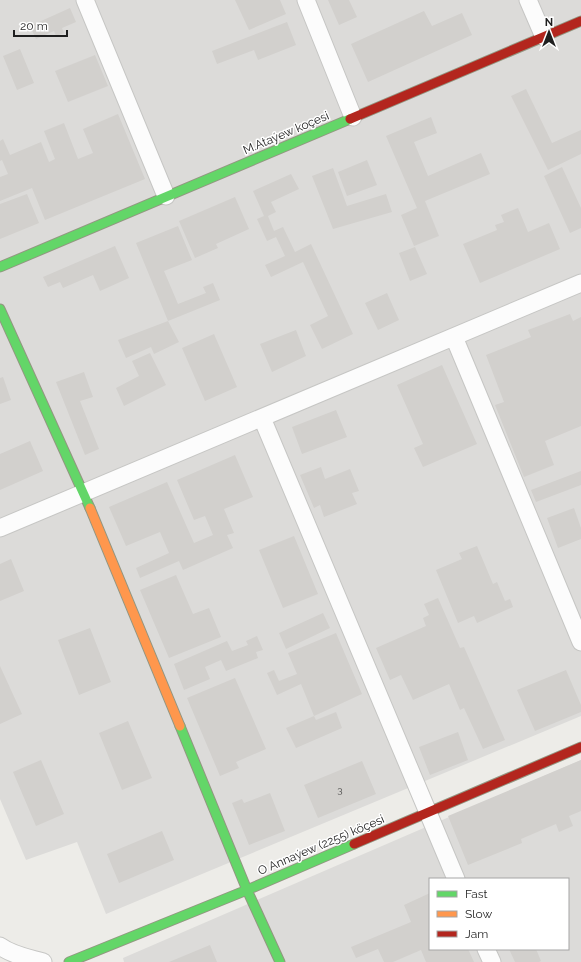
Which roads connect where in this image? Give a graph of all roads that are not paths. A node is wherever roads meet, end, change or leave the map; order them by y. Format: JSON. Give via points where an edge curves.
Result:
{"nodes":[{"id":1,"x":85,"y":0,"type":"edge"},
{"id":2,"x":306,"y":0,"type":"edge"},
{"id":3,"x":528,"y":0,"type":"edge"},
{"id":4,"x":581,"y":21,"type":"edge"},
{"id":5,"x":544,"y":37,"type":"junction"},
{"id":6,"x":353,"y":118,"type":"junction"},
{"id":7,"x":166,"y":196,"type":"junction"},
{"id":8,"x":0,"y":267,"type":"edge"},
{"id":9,"x":581,"y":284,"type":"edge"},
{"id":10,"x":0,"y":309,"type":"edge"},
{"id":11,"x":454,"y":337,"type":"junction"},
{"id":12,"x":262,"y":418,"type":"junction"},
{"id":13,"x":84,"y":493,"type":"junction"},
{"id":14,"x":0,"y":528,"type":"edge"},
{"id":15,"x":581,"y":642,"type":"edge"},
{"id":16,"x":581,"y":747,"type":"edge"},
{"id":17,"x":428,"y":813,"type":"junction"},
{"id":18,"x":456,"y":878,"type":"edge"},
{"id":19,"x":247,"y":890,"type":"junction"},
{"id":20,"x":0,"y":946,"type":"edge"},
{"id":21,"x":486,"y":950,"type":"edge"},
{"id":22,"x":43,"y":962,"type":"edge"},
{"id":23,"x":69,"y":962,"type":"edge"},
{"id":24,"x":280,"y":962,"type":"edge"},
{"id":25,"x":492,"y":962,"type":"edge"}],
"edges":[{"from":1,"to":7,"type":"street"},
{"from":2,"to":6,"type":"street"},
{"from":3,"to":5,"type":"street"},
{"from":4,"to":5,"type":"street","name":"M.Ataýew koçesi"},
{"from":5,"to":6,"type":"street","name":"M.Ataýew koçesi"},
{"from":6,"to":7,"type":"street","name":"M.Ataýew koçesi"},
{"from":7,"to":8,"type":"street","name":"M.Ataýew koçesi"},
{"from":9,"to":11,"type":"street"},
{"from":10,"to":13,"type":"street"},
{"from":11,"to":12,"type":"street"},
{"from":11,"to":15,"type":"street"},
{"from":12,"to":13,"type":"street"},
{"from":12,"to":17,"type":"street"},
{"from":13,"to":14,"type":"street"},
{"from":13,"to":19,"type":"street"},
{"from":16,"to":17,"type":"street","name":"O Annaýew (2255) köçesi"},
{"from":17,"to":18,"type":"street"},
{"from":17,"to":19,"type":"street","name":"O Annaýew (2255) köçesi"},
{"from":19,"to":23,"type":"street","name":"O Annaýew (2255) köçesi"},
{"from":19,"to":24,"type":"street"},
{"from":20,"to":22,"type":"street"},
{"from":21,"to":25,"type":"street"}]}
